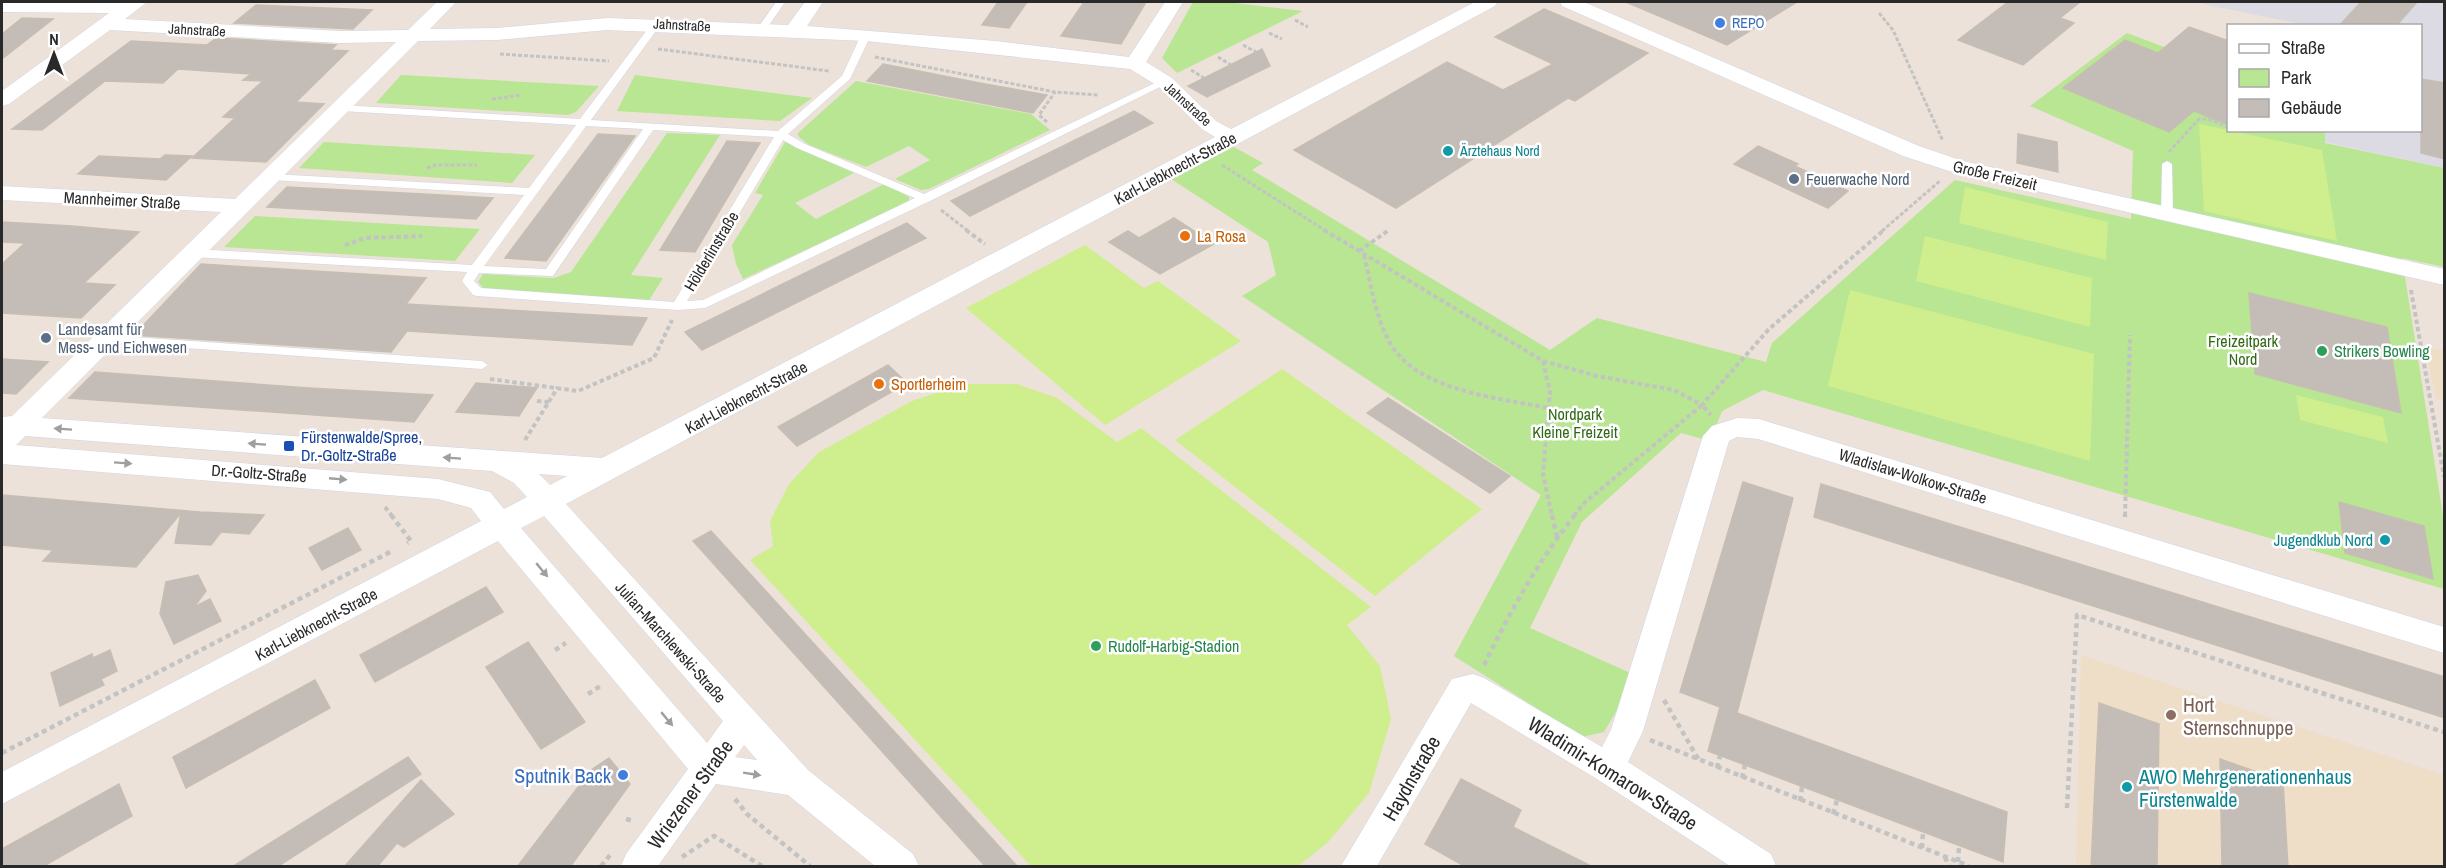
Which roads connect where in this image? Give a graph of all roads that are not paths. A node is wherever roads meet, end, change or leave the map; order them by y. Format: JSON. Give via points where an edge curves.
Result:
{"nodes":[{"id":1,"x":447,"y":2,"type":"edge"},
{"id":2,"x":780,"y":2,"type":"edge"},
{"id":3,"x":814,"y":2,"type":"edge"},
{"id":4,"x":1174,"y":2,"type":"edge"},
{"id":5,"x":1569,"y":2,"type":"edge"},
{"id":6,"x":134,"y":4,"type":"edge"},
{"id":7,"x":1476,"y":4,"type":"edge"},
{"id":8,"x":9,"y":6,"type":"edge"},
{"id":9,"x":2,"y":18,"type":"edge"},
{"id":10,"x":105,"y":24,"type":"junction"},
{"id":11,"x":656,"y":24,"type":"junction"},
{"id":12,"x":762,"y":29,"type":"junction"},
{"id":13,"x":794,"y":31,"type":"junction"},
{"id":14,"x":866,"y":35,"type":"junction"},
{"id":15,"x":412,"y":38,"type":"junction"},
{"id":16,"x":1135,"y":64,"type":"junction"},
{"id":17,"x":1165,"y":82,"type":"junction"},
{"id":18,"x":2,"y":100,"type":"edge"},
{"id":19,"x":342,"y":108,"type":"junction"},
{"id":20,"x":585,"y":121,"type":"junction"},
{"id":21,"x":651,"y":125,"type":"junction"},
{"id":22,"x":781,"y":134,"type":"junction"},
{"id":23,"x":1232,"y":138,"type":"junction"},
{"id":24,"x":2167,"y":164,"type":"road end"},
{"id":25,"x":272,"y":177,"type":"junction"},
{"id":26,"x":532,"y":192,"type":"junction"},
{"id":27,"x":2,"y":193,"type":"edge"},
{"id":28,"x":926,"y":198,"type":"junction"},
{"id":29,"x":242,"y":206,"type":"junction"},
{"id":30,"x":2167,"y":214,"type":"junction"},
{"id":31,"x":193,"y":253,"type":"junction"},
{"id":32,"x":475,"y":269,"type":"junction"},
{"id":33,"x":2445,"y":277,"type":"edge"},
{"id":34,"x":678,"y":306,"type":"junction"},
{"id":35,"x":105,"y":339,"type":"junction"},
{"id":36,"x":482,"y":365,"type":"road end"},
{"id":37,"x":7,"y":431,"type":"edge"},
{"id":38,"x":2,"y":454,"type":"edge"},
{"id":39,"x":497,"y":461,"type":"junction"},
{"id":40,"x":609,"y":469,"type":"junction"},
{"id":41,"x":548,"y":502,"type":"junction"},
{"id":42,"x":504,"y":525,"type":"junction"},
{"id":43,"x":2445,"y":640,"type":"edge"},
{"id":44,"x":1468,"y":689,"type":"joint"},
{"id":45,"x":742,"y":722,"type":"junction"},
{"id":46,"x":708,"y":768,"type":"junction"},
{"id":47,"x":1609,"y":768,"type":"junction"},
{"id":48,"x":795,"y":781,"type":"junction"},
{"id":49,"x":2,"y":789,"type":"edge"},
{"id":50,"x":626,"y":857,"type":"edge"},
{"id":51,"x":901,"y":867,"type":"edge"},
{"id":52,"x":1358,"y":867,"type":"edge"},
{"id":53,"x":1759,"y":867,"type":"edge"}],
"edges":[{"from":1,"to":15,"type":"street"},
{"from":2,"to":12,"type":"lane"},
{"from":3,"to":13,"type":"street"},
{"from":4,"to":16,"type":"street"},
{"from":5,"to":30,"type":"street","name":"Große Freizeit","via":[[1900,146],[1957,166]]},
{"from":6,"to":8,"type":"street"},
{"from":6,"to":10,"type":"street"},
{"from":7,"to":23,"type":"street","name":"Karl-Liebknecht-Straße"},
{"from":8,"to":9,"type":"street"},
{"from":10,"to":15,"type":"street","name":"Jahnstraße","via":[[340,38]]},
{"from":10,"to":18,"type":"street"},
{"from":11,"to":12,"type":"street","name":"Jahnstraße"},
{"from":11,"to":15,"type":"street","name":"Jahnstraße"},
{"from":11,"to":20,"type":"lane"},
{"from":12,"to":13,"type":"street","name":"Jahnstraße"},
{"from":13,"to":14,"type":"street","name":"Jahnstraße"},
{"from":14,"to":16,"type":"street","name":"Jahnstraße"},
{"from":14,"to":22,"type":"lane","name":"Hölderlinstraße","via":[[848,73],[836,87]]},
{"from":15,"to":19,"type":"street"},
{"from":16,"to":17,"type":"street","name":"Jahnstraße"},
{"from":17,"to":23,"type":"street","name":"Jahnstraße","via":[[1209,125]]},
{"from":17,"to":28,"type":"lane"},
{"from":19,"to":20,"type":"lane"},
{"from":19,"to":25,"type":"street"},
{"from":20,"to":21,"type":"lane"},
{"from":20,"to":26,"type":"lane"},
{"from":21,"to":22,"type":"lane"},
{"from":21,"to":32,"type":"lane","via":[[549,273]]},
{"from":22,"to":28,"type":"lane"},
{"from":22,"to":34,"type":"lane","name":"Hölderlinstraße"},
{"from":23,"to":40,"type":"street","name":"Karl-Liebknecht-Straße"},
{"from":24,"to":30,"type":"lane"},
{"from":25,"to":26,"type":"lane"},
{"from":25,"to":29,"type":"street"},
{"from":26,"to":32,"type":"lane"},
{"from":27,"to":29,"type":"street","name":"Mannheimer Straße"},
{"from":28,"to":34,"type":"lane","via":[[705,304]]},
{"from":29,"to":31,"type":"street"},
{"from":30,"to":33,"type":"street","name":"Große Freizeit"},
{"from":31,"to":32,"type":"lane"},
{"from":31,"to":35,"type":"street"},
{"from":32,"to":34,"type":"lane","name":"Hölderlinstraße","via":[[468,281],[477,292]]},
{"from":35,"to":36,"type":"lane"},
{"from":35,"to":37,"type":"street"},
{"from":39,"to":37,"type":"street","name":"Dr.-Goltz-Straße","one_way":true},
{"from":38,"to":42,"type":"street","name":"Dr.-Goltz-Straße","one_way":true,"via":[[438,489],[480,500]]},
{"from":39,"to":40,"type":"street","name":"Dr.-Goltz-Straße"},
{"from":39,"to":41,"type":"street","name":"Dr.-Goltz-Straße","via":[[524,476]]},
{"from":40,"to":41,"type":"street","name":"Karl-Liebknecht-Straße"},
{"from":41,"to":42,"type":"street","name":"Karl-Liebknecht-Straße"},
{"from":41,"to":45,"type":"street","name":"Julian-Marchlewski-Straße"},
{"from":42,"to":46,"type":"street","one_way":true},
{"from":42,"to":49,"type":"street","name":"Karl-Liebknecht-Straße"},
{"from":43,"to":47,"type":"street","name":"Wladislaw-Wolkow-Straße","via":[[1759,429],[1740,427],[1724,430],[1717,436],[1627,731]]},
{"from":44,"to":47,"type":"street","name":"Wladimir-Komarow-Straße"},
{"from":44,"to":52,"type":"street","name":"Haydnstraße"},
{"from":45,"to":46,"type":"street","name":"Wriezener Straße"},
{"from":45,"to":48,"type":"street","name":"Julian-Marchlewski-Straße"},
{"from":46,"to":48,"type":"street","one_way":true},
{"from":46,"to":50,"type":"street","name":"Wriezener Straße"},
{"from":47,"to":53,"type":"street","name":"Wladimir-Komarow-Straße"},
{"from":48,"to":51,"type":"street","name":"Julian-Marchlewski-Straße"}]}
